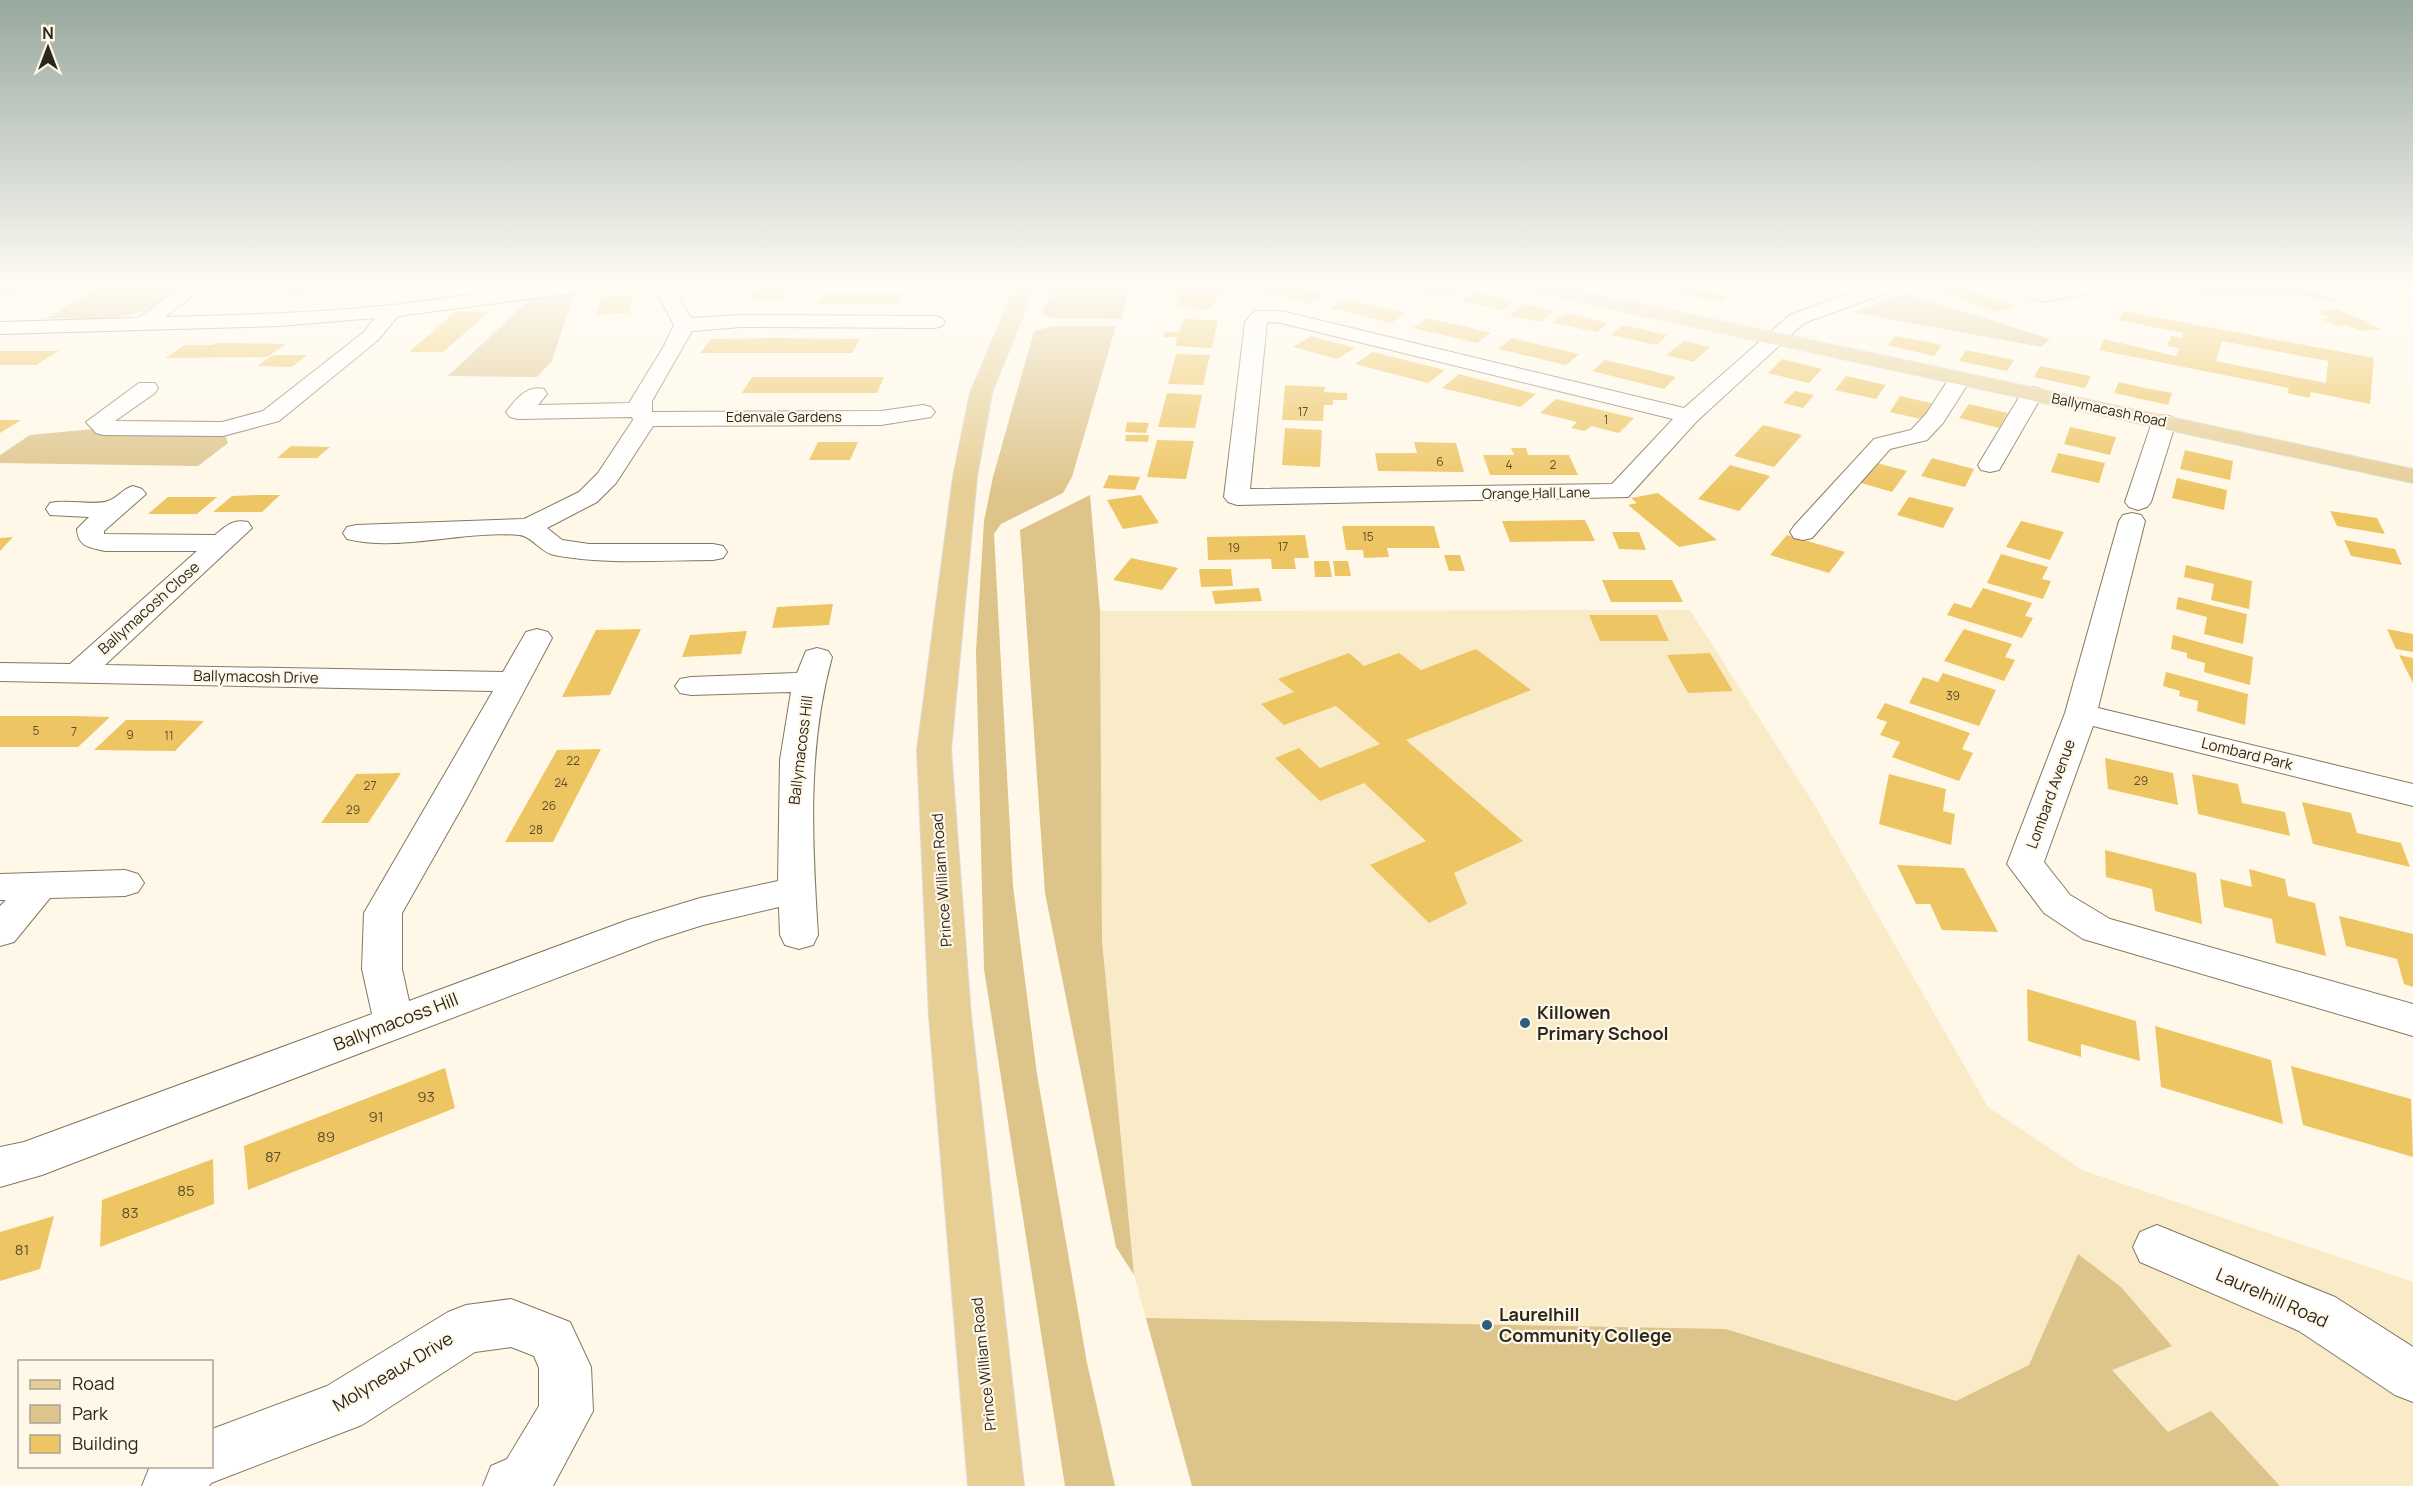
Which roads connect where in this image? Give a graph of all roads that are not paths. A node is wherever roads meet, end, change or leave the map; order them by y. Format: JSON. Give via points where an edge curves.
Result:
{"nodes":[{"id":1,"x":349,"y":353,"type":"edge"},
{"id":2,"x":670,"y":353,"type":"edge"},
{"id":3,"x":997,"y":353,"type":"edge"},
{"id":4,"x":1252,"y":353,"type":"edge"},
{"id":5,"x":1433,"y":353,"type":"edge"},
{"id":6,"x":1757,"y":353,"type":"edge"},
{"id":7,"x":1839,"y":353,"type":"edge"},
{"id":8,"x":1960,"y":379,"type":"junction"},
{"id":9,"x":147,"y":388,"type":"dead end"},
{"id":10,"x":536,"y":394,"type":"dead end"},
{"id":11,"x":2032,"y":394,"type":"junction"},
{"id":12,"x":923,"y":412,"type":"dead end"},
{"id":13,"x":642,"y":415,"type":"junction"},
{"id":14,"x":1689,"y":416,"type":"junction"},
{"id":15,"x":2164,"y":422,"type":"junction"},
{"id":16,"x":1990,"y":465,"type":"dead end"},
{"id":17,"x":2413,"y":476,"type":"edge"},
{"id":18,"x":59,"y":509,"type":"dead end"},
{"id":19,"x":529,"y":527,"type":"junction"},
{"id":20,"x":1803,"y":532,"type":"dead end"},
{"id":21,"x":356,"y":533,"type":"dead end"},
{"id":22,"x":713,"y":552,"type":"dead end"},
{"id":23,"x":537,"y":638,"type":"dead end"},
{"id":24,"x":0,"y":672,"type":"edge"},
{"id":25,"x":77,"y":674,"type":"junction"},
{"id":26,"x":512,"y":682,"type":"junction"},
{"id":27,"x":692,"y":686,"type":"dead end"},
{"id":28,"x":2081,"y":713,"type":"junction"},
{"id":29,"x":2413,"y":795,"type":"edge"},
{"id":30,"x":125,"y":883,"type":"dead end"},
{"id":31,"x":39,"y":886,"type":"junction"},
{"id":32,"x":0,"y":887,"type":"edge"},
{"id":33,"x":797,"y":890,"type":"junction"},
{"id":34,"x":0,"y":932,"type":"edge"},
{"id":35,"x":799,"y":935,"type":"dead end"},
{"id":36,"x":2413,"y":1020,"type":"edge"},
{"id":37,"x":394,"y":1023,"type":"junction"},
{"id":38,"x":0,"y":1167,"type":"edge"},
{"id":39,"x":2157,"y":1247,"type":"dead end"},
{"id":40,"x":2413,"y":1377,"type":"edge"},
{"id":41,"x":213,"y":1456,"type":"edge"},
{"id":42,"x":189,"y":1468,"type":"edge"},
{"id":43,"x":170,"y":1486,"type":"edge"},
{"id":44,"x":511,"y":1486,"type":"edge"},
{"id":45,"x":996,"y":1486,"type":"edge"}],
"edges":[{"from":1,"to":9,"type":"street","via":[[271,416],[223,429],[104,428],[98,422]]},
{"from":2,"to":13,"type":"street","via":[[641,401]]},
{"from":3,"to":45,"type":"main road","name":"Prince William Road","via":[[981,393],[965,477],[934,750],[950,1016]]},
{"from":4,"to":14,"type":"street","name":"Orange Hall Lane","via":[[1237,496],[1619,492]]},
{"from":5,"to":14,"type":"street","name":"Orange Hall Lane"},
{"from":6,"to":14,"type":"street","name":"Orange Hall Lane"},
{"from":7,"to":8,"type":"main road","name":"Ballymacash Road"},
{"from":8,"to":11,"type":"main road","name":"Ballymacash Road"},
{"from":8,"to":20,"type":"street","via":[[1919,435],[1882,444]]},
{"from":10,"to":13,"type":"street","name":"Edenvale Gardens","via":[[518,412]]},
{"from":11,"to":15,"type":"main road","name":"Ballymacash Road"},
{"from":11,"to":16,"type":"street"},
{"from":12,"to":13,"type":"street","name":"Edenvale Gardens","via":[[881,418]]},
{"from":13,"to":19,"type":"street","via":[[631,444],[588,497]]},
{"from":15,"to":17,"type":"main road","name":"Ballymacash Road"},
{"from":15,"to":28,"type":"street","name":"Lombard Avenue","via":[[2135,512]]},
{"from":18,"to":25,"type":"street","name":"Ballymacosh Close","via":[[123,502],[90,529],[91,540],[105,543],[230,536]]},
{"from":19,"to":21,"type":"street"},
{"from":19,"to":22,"type":"street","via":[[554,547],[589,552]]},
{"from":23,"to":26,"type":"street"},
{"from":24,"to":25,"type":"street","name":"Ballymacosh Drive"},
{"from":25,"to":26,"type":"street","name":"Ballymacosh Drive"},
{"from":26,"to":37,"type":"street","via":[[383,913],[382,969]]},
{"from":27,"to":33,"type":"street","name":"Ballymacoss Hill","via":[[813,669],[793,796]]},
{"from":28,"to":29,"type":"street","name":"Lombard Park"},
{"from":28,"to":36,"type":"street","name":"Lombard Avenue","via":[[2025,864],[2057,904],[2097,928]]},
{"from":30,"to":31,"type":"street"},
{"from":31,"to":32,"type":"street"},
{"from":31,"to":34,"type":"street"},
{"from":33,"to":35,"type":"street","name":"Ballymacoss Hill"},
{"from":33,"to":37,"type":"street","name":"Ballymacoss Hill","via":[[642,930]]},
{"from":37,"to":38,"type":"street","name":"Ballymacoss Hill","via":[[26,1161]]},
{"from":39,"to":40,"type":"street","name":"Laurelhill Road","via":[[2317,1314]]},
{"from":41,"to":44,"type":"street","name":"Molyneaux Drive","via":[[343,1406],[466,1329],[511,1323],[552,1339],[565,1367],[566,1411],[527,1479]]},
{"from":42,"to":43,"type":"street"}]}
